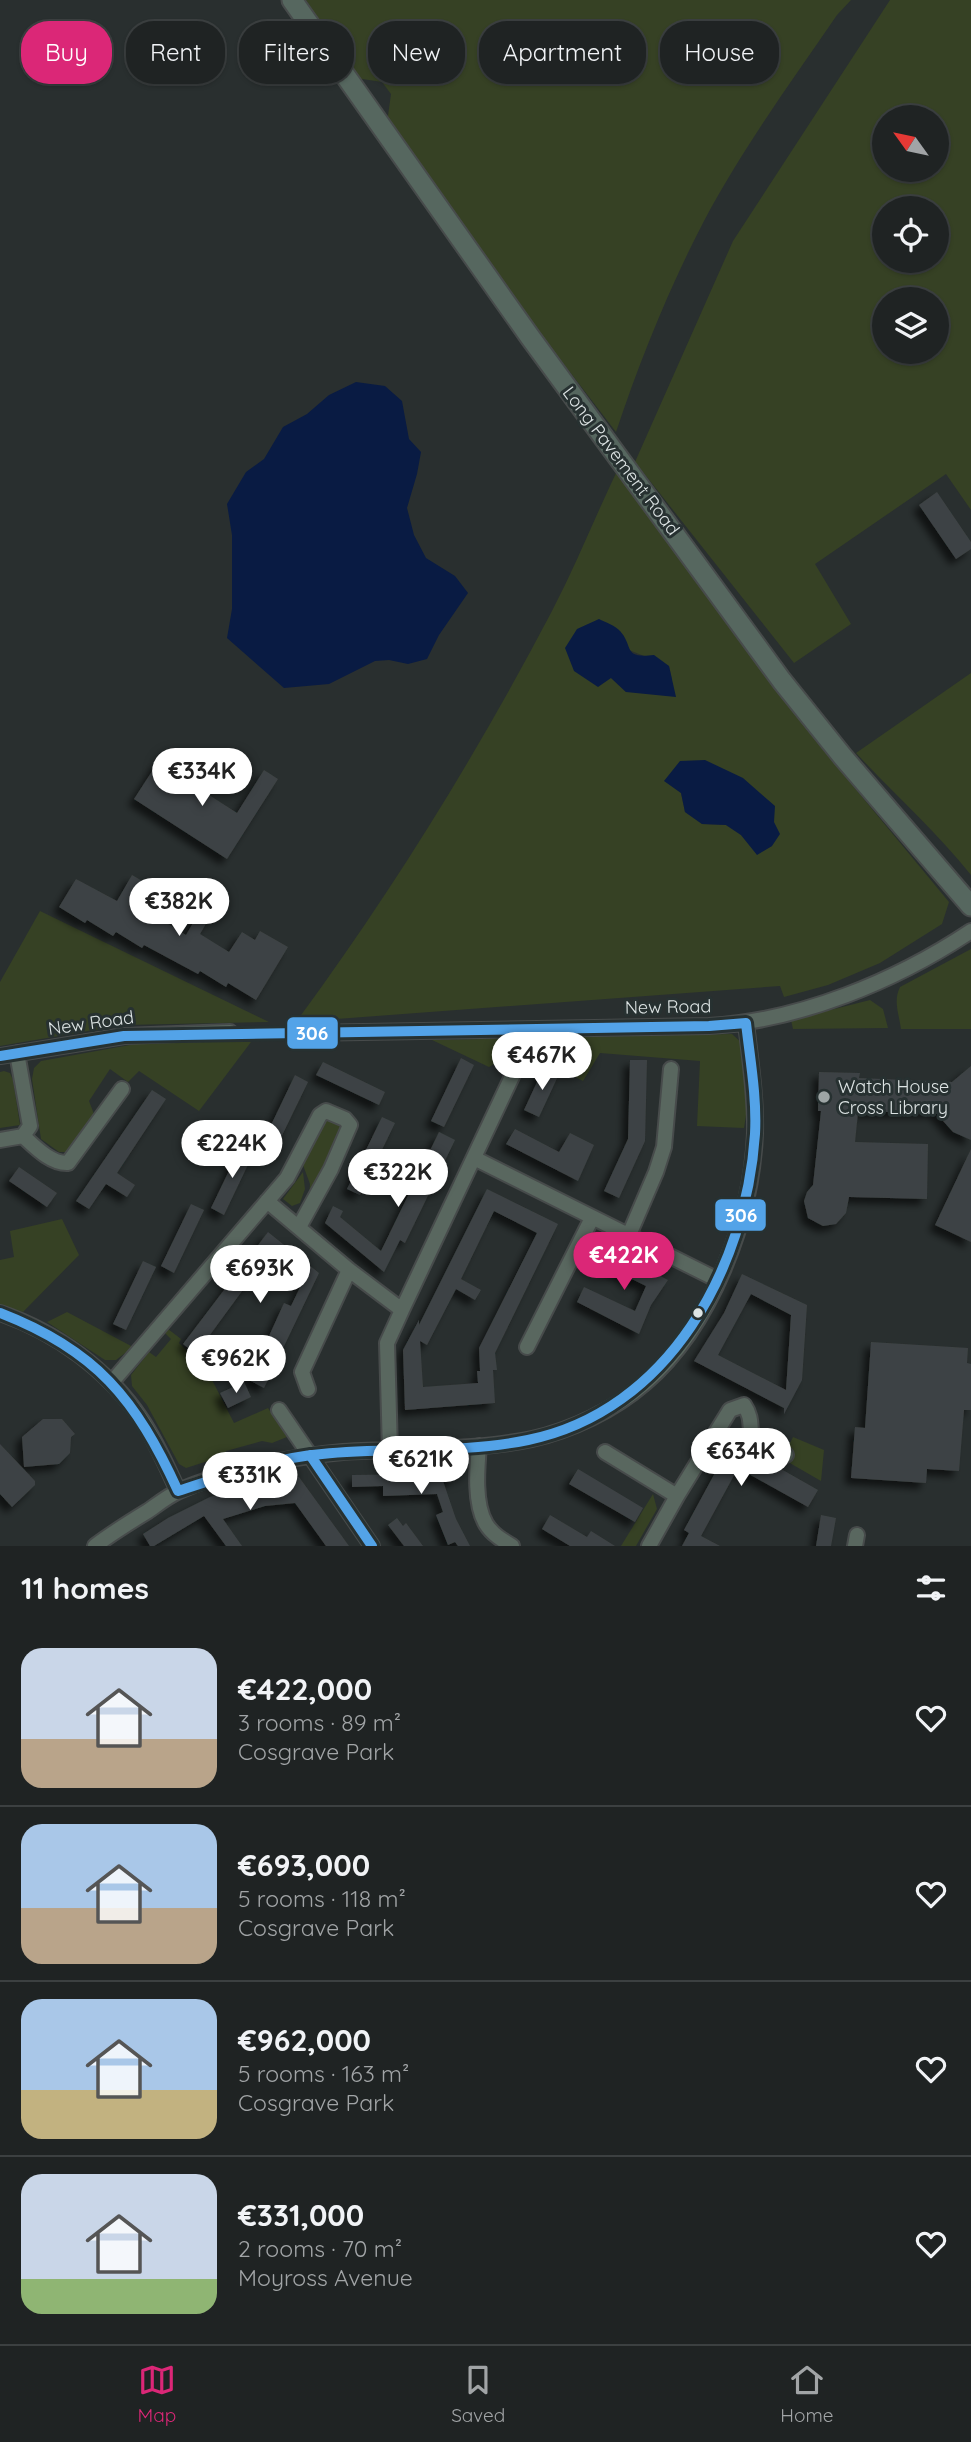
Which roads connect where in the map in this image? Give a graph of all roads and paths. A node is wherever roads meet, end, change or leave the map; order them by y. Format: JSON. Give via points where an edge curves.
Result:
{"nodes":[{"id":1,"x":292,"y":0,"type":"edge"},
{"id":2,"x":971,"y":906,"type":"edge"},
{"id":3,"x":971,"y":931,"type":"edge"},
{"id":4,"x":746,"y":1023,"type":"junction"},
{"id":5,"x":230,"y":1032,"type":"dead end"},
{"id":6,"x":305,"y":1033,"type":"dead end"},
{"id":7,"x":17,"y":1053,"type":"junction"},
{"id":8,"x":0,"y":1056,"type":"edge"},
{"id":9,"x":516,"y":1068,"type":"dead end"},
{"id":10,"x":671,"y":1069,"type":"dead end"},
{"id":11,"x":122,"y":1089,"type":"dead end"},
{"id":12,"x":23,"y":1136,"type":"junction"},
{"id":13,"x":0,"y":1140,"type":"edge"},
{"id":14,"x":474,"y":1158,"type":"junction"},
{"id":15,"x":267,"y":1201,"type":"junction"},
{"id":16,"x":592,"y":1217,"type":"junction"},
{"id":17,"x":299,"y":1227,"type":"junction"},
{"id":18,"x":629,"y":1235,"type":"junction"},
{"id":19,"x":349,"y":1270,"type":"junction"},
{"id":20,"x":718,"y":1280,"type":"junction"},
{"id":21,"x":402,"y":1310,"type":"junction"},
{"id":22,"x":0,"y":1313,"type":"edge"},
{"id":23,"x":527,"y":1347,"type":"dead end"},
{"id":24,"x":112,"y":1382,"type":"junction"},
{"id":25,"x":308,"y":1388,"type":"dead end"},
{"id":26,"x":279,"y":1409,"type":"dead end"},
{"id":27,"x":479,"y":1446,"type":"junction"},
{"id":28,"x":390,"y":1451,"type":"junction"},
{"id":29,"x":606,"y":1452,"type":"dead end"},
{"id":30,"x":310,"y":1455,"type":"junction"},
{"id":31,"x":786,"y":1455,"type":"dead end"},
{"id":32,"x":178,"y":1491,"type":"junction"},
{"id":33,"x":677,"y":1496,"type":"junction"},
{"id":34,"x":113,"y":1541,"type":"edge"},
{"id":35,"x":95,"y":1546,"type":"edge"},
{"id":36,"x":372,"y":1546,"type":"edge"},
{"id":37,"x":512,"y":1546,"type":"edge"},
{"id":38,"x":649,"y":1546,"type":"edge"}],
"edges":[{"from":1,"to":2,"type":"main road","name":"Long Pavement Road","via":[[514,315],[782,681]]},
{"from":3,"to":4,"type":"street","name":"New Road","via":[[855,992]]},
{"from":4,"to":6,"type":"street","name":"New Road"},
{"from":4,"to":20,"type":"street","via":[[754,1142],[741,1218]]},
{"from":5,"to":7,"type":"street","name":"New Road","via":[[124,1036]]},
{"from":7,"to":8,"type":"street","name":"New Road"},
{"from":7,"to":12,"type":"street","via":[[30,1126]]},
{"from":9,"to":14,"type":"street"},
{"from":10,"to":18,"type":"street","via":[[664,1147]]},
{"from":11,"to":12,"type":"street","via":[[68,1163],[38,1151]]},
{"from":12,"to":13,"type":"street"},
{"from":14,"to":16,"type":"street"},
{"from":14,"to":21,"type":"street"},
{"from":15,"to":17,"type":"street"},
{"from":15,"to":17,"type":"street","via":[[297,1163],[320,1115],[326,1111],[345,1119],[350,1125]]},
{"from":15,"to":24,"type":"street"},
{"from":16,"to":18,"type":"street"},
{"from":16,"to":23,"type":"street"},
{"from":17,"to":19,"type":"street"},
{"from":18,"to":20,"type":"street"},
{"from":19,"to":21,"type":"street"},
{"from":19,"to":25,"type":"street","via":[[302,1372]]},
{"from":20,"to":27,"type":"street","via":[[691,1331],[670,1358],[618,1403],[536,1438]]},
{"from":21,"to":28,"type":"street","via":[[387,1343]]},
{"from":22,"to":24,"type":"street","via":[[67,1345]]},
{"from":24,"to":32,"type":"street","via":[[142,1420]]},
{"from":26,"to":30,"type":"street"},
{"from":27,"to":28,"type":"street"},
{"from":27,"to":37,"type":"street","via":[[482,1516],[493,1532]]},
{"from":28,"to":30,"type":"street"},
{"from":29,"to":33,"type":"street"},
{"from":30,"to":32,"type":"street"},
{"from":30,"to":36,"type":"street"},
{"from":31,"to":33,"type":"street","via":[[766,1456],[754,1446],[750,1413],[744,1405],[736,1407]]},
{"from":32,"to":34,"type":"street"},
{"from":33,"to":38,"type":"street"},
{"from":34,"to":35,"type":"street"}]}
